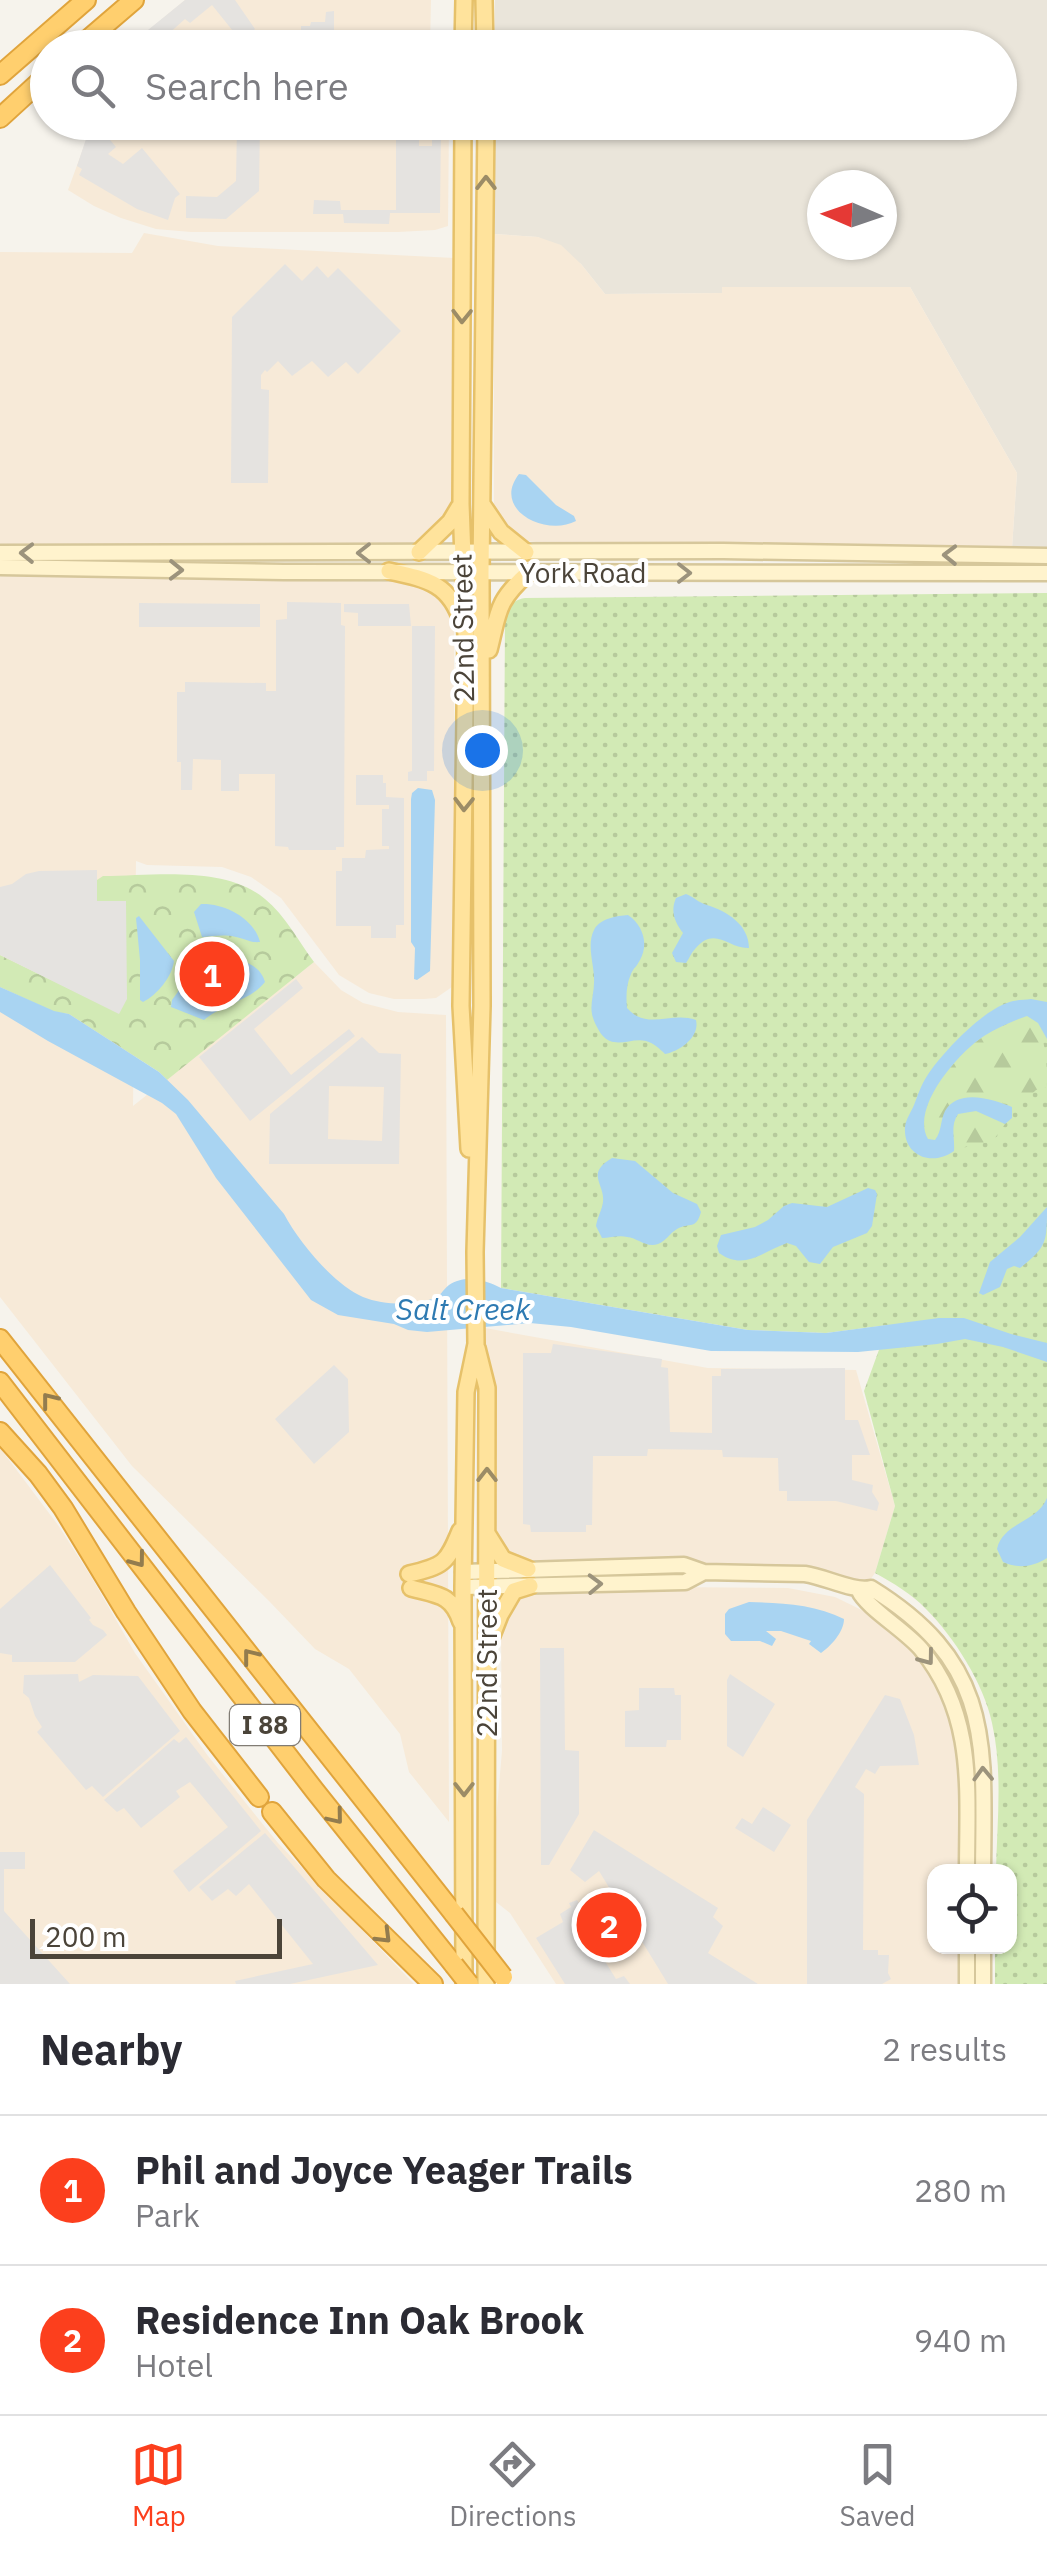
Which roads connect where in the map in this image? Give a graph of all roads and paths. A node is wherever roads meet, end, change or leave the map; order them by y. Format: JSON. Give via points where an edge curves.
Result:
{"nodes":[{"id":1,"x":86,"y":0,"type":"edge"},
{"id":2,"x":134,"y":0,"type":"edge"},
{"id":3,"x":464,"y":0,"type":"edge"},
{"id":4,"x":484,"y":0,"type":"edge"},
{"id":5,"x":52,"y":30,"type":"edge"},
{"id":6,"x":99,"y":30,"type":"edge"},
{"id":7,"x":463,"y":30,"type":"edge"},
{"id":8,"x":485,"y":30,"type":"edge"},
{"id":9,"x":30,"y":49,"type":"edge"},
{"id":10,"x":0,"y":75,"type":"edge"},
{"id":11,"x":30,"y":90,"type":"edge"},
{"id":12,"x":0,"y":118,"type":"edge"},
{"id":13,"x":462,"y":140,"type":"edge"},
{"id":14,"x":486,"y":140,"type":"edge"},
{"id":15,"x":460,"y":504,"type":"junction"},
{"id":16,"x":482,"y":504,"type":"junction"},
{"id":17,"x":0,"y":552,"type":"edge"},
{"id":18,"x":418,"y":552,"type":"junction"},
{"id":19,"x":462,"y":552,"type":"junction"},
{"id":20,"x":482,"y":552,"type":"junction"},
{"id":21,"x":526,"y":552,"type":"junction"},
{"id":22,"x":1047,"y":556,"type":"edge"},
{"id":23,"x":0,"y":567,"type":"edge"},
{"id":24,"x":389,"y":571,"type":"junction"},
{"id":25,"x":462,"y":572,"type":"junction"},
{"id":26,"x":1047,"y":572,"type":"edge"},
{"id":27,"x":481,"y":573,"type":"junction"},
{"id":28,"x":528,"y":573,"type":"junction"},
{"id":29,"x":466,"y":636,"type":"junction"},
{"id":30,"x":482,"y":673,"type":"junction"},
{"id":31,"x":475,"y":1252,"type":"junction"},
{"id":32,"x":0,"y":1338,"type":"edge"},
{"id":33,"x":476,"y":1344,"type":"junction"},
{"id":34,"x":0,"y":1382,"type":"edge"},
{"id":35,"x":0,"y":1401,"type":"edge"},
{"id":36,"x":0,"y":1429,"type":"edge"},
{"id":37,"x":79,"y":1483,"type":"junction"},
{"id":38,"x":464,"y":1523,"type":"junction"},
{"id":39,"x":487,"y":1532,"type":"junction"},
{"id":40,"x":529,"y":1578,"type":"junction"},
{"id":41,"x":487,"y":1579,"type":"junction"},
{"id":42,"x":463,"y":1580,"type":"junction"},
{"id":43,"x":859,"y":1591,"type":"junction"},
{"id":44,"x":463,"y":1630,"type":"junction"},
{"id":45,"x":486,"y":1651,"type":"junction"},
{"id":46,"x":259,"y":1797,"type":"dead end"},
{"id":47,"x":272,"y":1812,"type":"dead end"},
{"id":48,"x":967,"y":1864,"type":"edge"},
{"id":49,"x":983,"y":1864,"type":"edge"},
{"id":50,"x":967,"y":1954,"type":"edge"},
{"id":51,"x":983,"y":1954,"type":"edge"},
{"id":52,"x":499,"y":1982,"type":"edge"},
{"id":53,"x":433,"y":1984,"type":"edge"},
{"id":54,"x":467,"y":1984,"type":"edge"},
{"id":55,"x":967,"y":1984,"type":"edge"},
{"id":56,"x":983,"y":1984,"type":"edge"}],
"edges":[{"from":1,"to":5,"type":"highway"},
{"from":2,"to":6,"type":"highway"},
{"from":3,"to":7,"type":"main road"},
{"from":4,"to":8,"type":"main road"},
{"from":9,"to":10,"type":"highway"},
{"from":11,"to":12,"type":"highway"},
{"from":13,"to":15,"type":"main road","name":"22nd Street","one_way":true},
{"from":16,"to":14,"type":"main road","name":"22nd Street","one_way":true},
{"from":15,"to":18,"type":"main road"},
{"from":15,"to":19,"type":"main road","name":"22nd Street"},
{"from":16,"to":20,"type":"main road","name":"22nd Street"},
{"from":16,"to":21,"type":"main road"},
{"from":18,"to":17,"type":"main road","name":"York Road","one_way":true},
{"from":18,"to":19,"type":"main road","name":"York Road"},
{"from":19,"to":20,"type":"main road","name":"York Road"},
{"from":19,"to":25,"type":"main road","name":"22nd Street"},
{"from":20,"to":21,"type":"main road","name":"York Road"},
{"from":20,"to":27,"type":"main road","name":"22nd Street"},
{"from":22,"to":21,"type":"main road","name":"York Road","one_way":true},
{"from":23,"to":24,"type":"main road","name":"York Road","one_way":true},
{"from":24,"to":25,"type":"main road","name":"York Road"},
{"from":24,"to":29,"type":"main road","via":[[424,578],[444,591]]},
{"from":25,"to":27,"type":"main road","name":"York Road"},
{"from":25,"to":29,"type":"main road","name":"22nd Street"},
{"from":28,"to":26,"type":"main road","name":"York Road","one_way":true},
{"from":27,"to":28,"type":"main road","name":"York Road"},
{"from":27,"to":30,"type":"main road","name":"22nd Street"},
{"from":28,"to":30,"type":"main road","via":[[498,608]]},
{"from":29,"to":31,"type":"main road","name":"22nd Street","one_way":true,"via":[[461,1006]]},
{"from":30,"to":31,"type":"main road","name":"22nd Street"},
{"from":31,"to":33,"type":"main road","name":"22nd Street"},
{"from":52,"to":32,"type":"highway","number":"I 88","one_way":true,"bridge":true,"via":[[454,1914]]},
{"from":33,"to":38,"type":"main road","name":"22nd Street","via":[[466,1392]]},
{"from":39,"to":33,"type":"main road","name":"22nd Street","one_way":true,"via":[[486,1388]]},
{"from":34,"to":37,"type":"highway","number":"I 88"},
{"from":35,"to":37,"type":"highway","via":[[52,1463]]},
{"from":36,"to":46,"type":"highway","number":"I 88","via":[[64,1508],[192,1712]]},
{"from":37,"to":54,"type":"highway","number":"I 88","one_way":true,"bridge":true},
{"from":38,"to":42,"type":"main road","name":"22nd Street"},
{"from":38,"to":44,"type":"main road","via":[[450,1557],[410,1581],[456,1606]]},
{"from":39,"to":40,"type":"main road","via":[[502,1559]]},
{"from":39,"to":41,"type":"main road","name":"22nd Street"},
{"from":40,"to":41,"type":"main road"},
{"from":40,"to":43,"type":"main road","via":[[684,1566],[805,1574]]},
{"from":40,"to":45,"type":"main road","via":[[500,1614]]},
{"from":41,"to":42,"type":"main road"},
{"from":41,"to":45,"type":"main road","name":"22nd Street"},
{"from":42,"to":44,"type":"main road","name":"22nd Street"},
{"from":43,"to":48,"type":"main road","one_way":true,"via":[[918,1645],[952,1698],[964,1739]]},
{"from":49,"to":43,"type":"main road","one_way":true,"via":[[984,1768],[966,1688],[912,1615],[871,1588]]},
{"from":44,"to":54,"type":"main road","name":"22nd Street","one_way":true},
{"from":45,"to":52,"type":"main road","name":"22nd Street"},
{"from":47,"to":53,"type":"highway","one_way":true,"via":[[326,1879]]},
{"from":50,"to":55,"type":"main road"},
{"from":51,"to":56,"type":"main road"}]}
